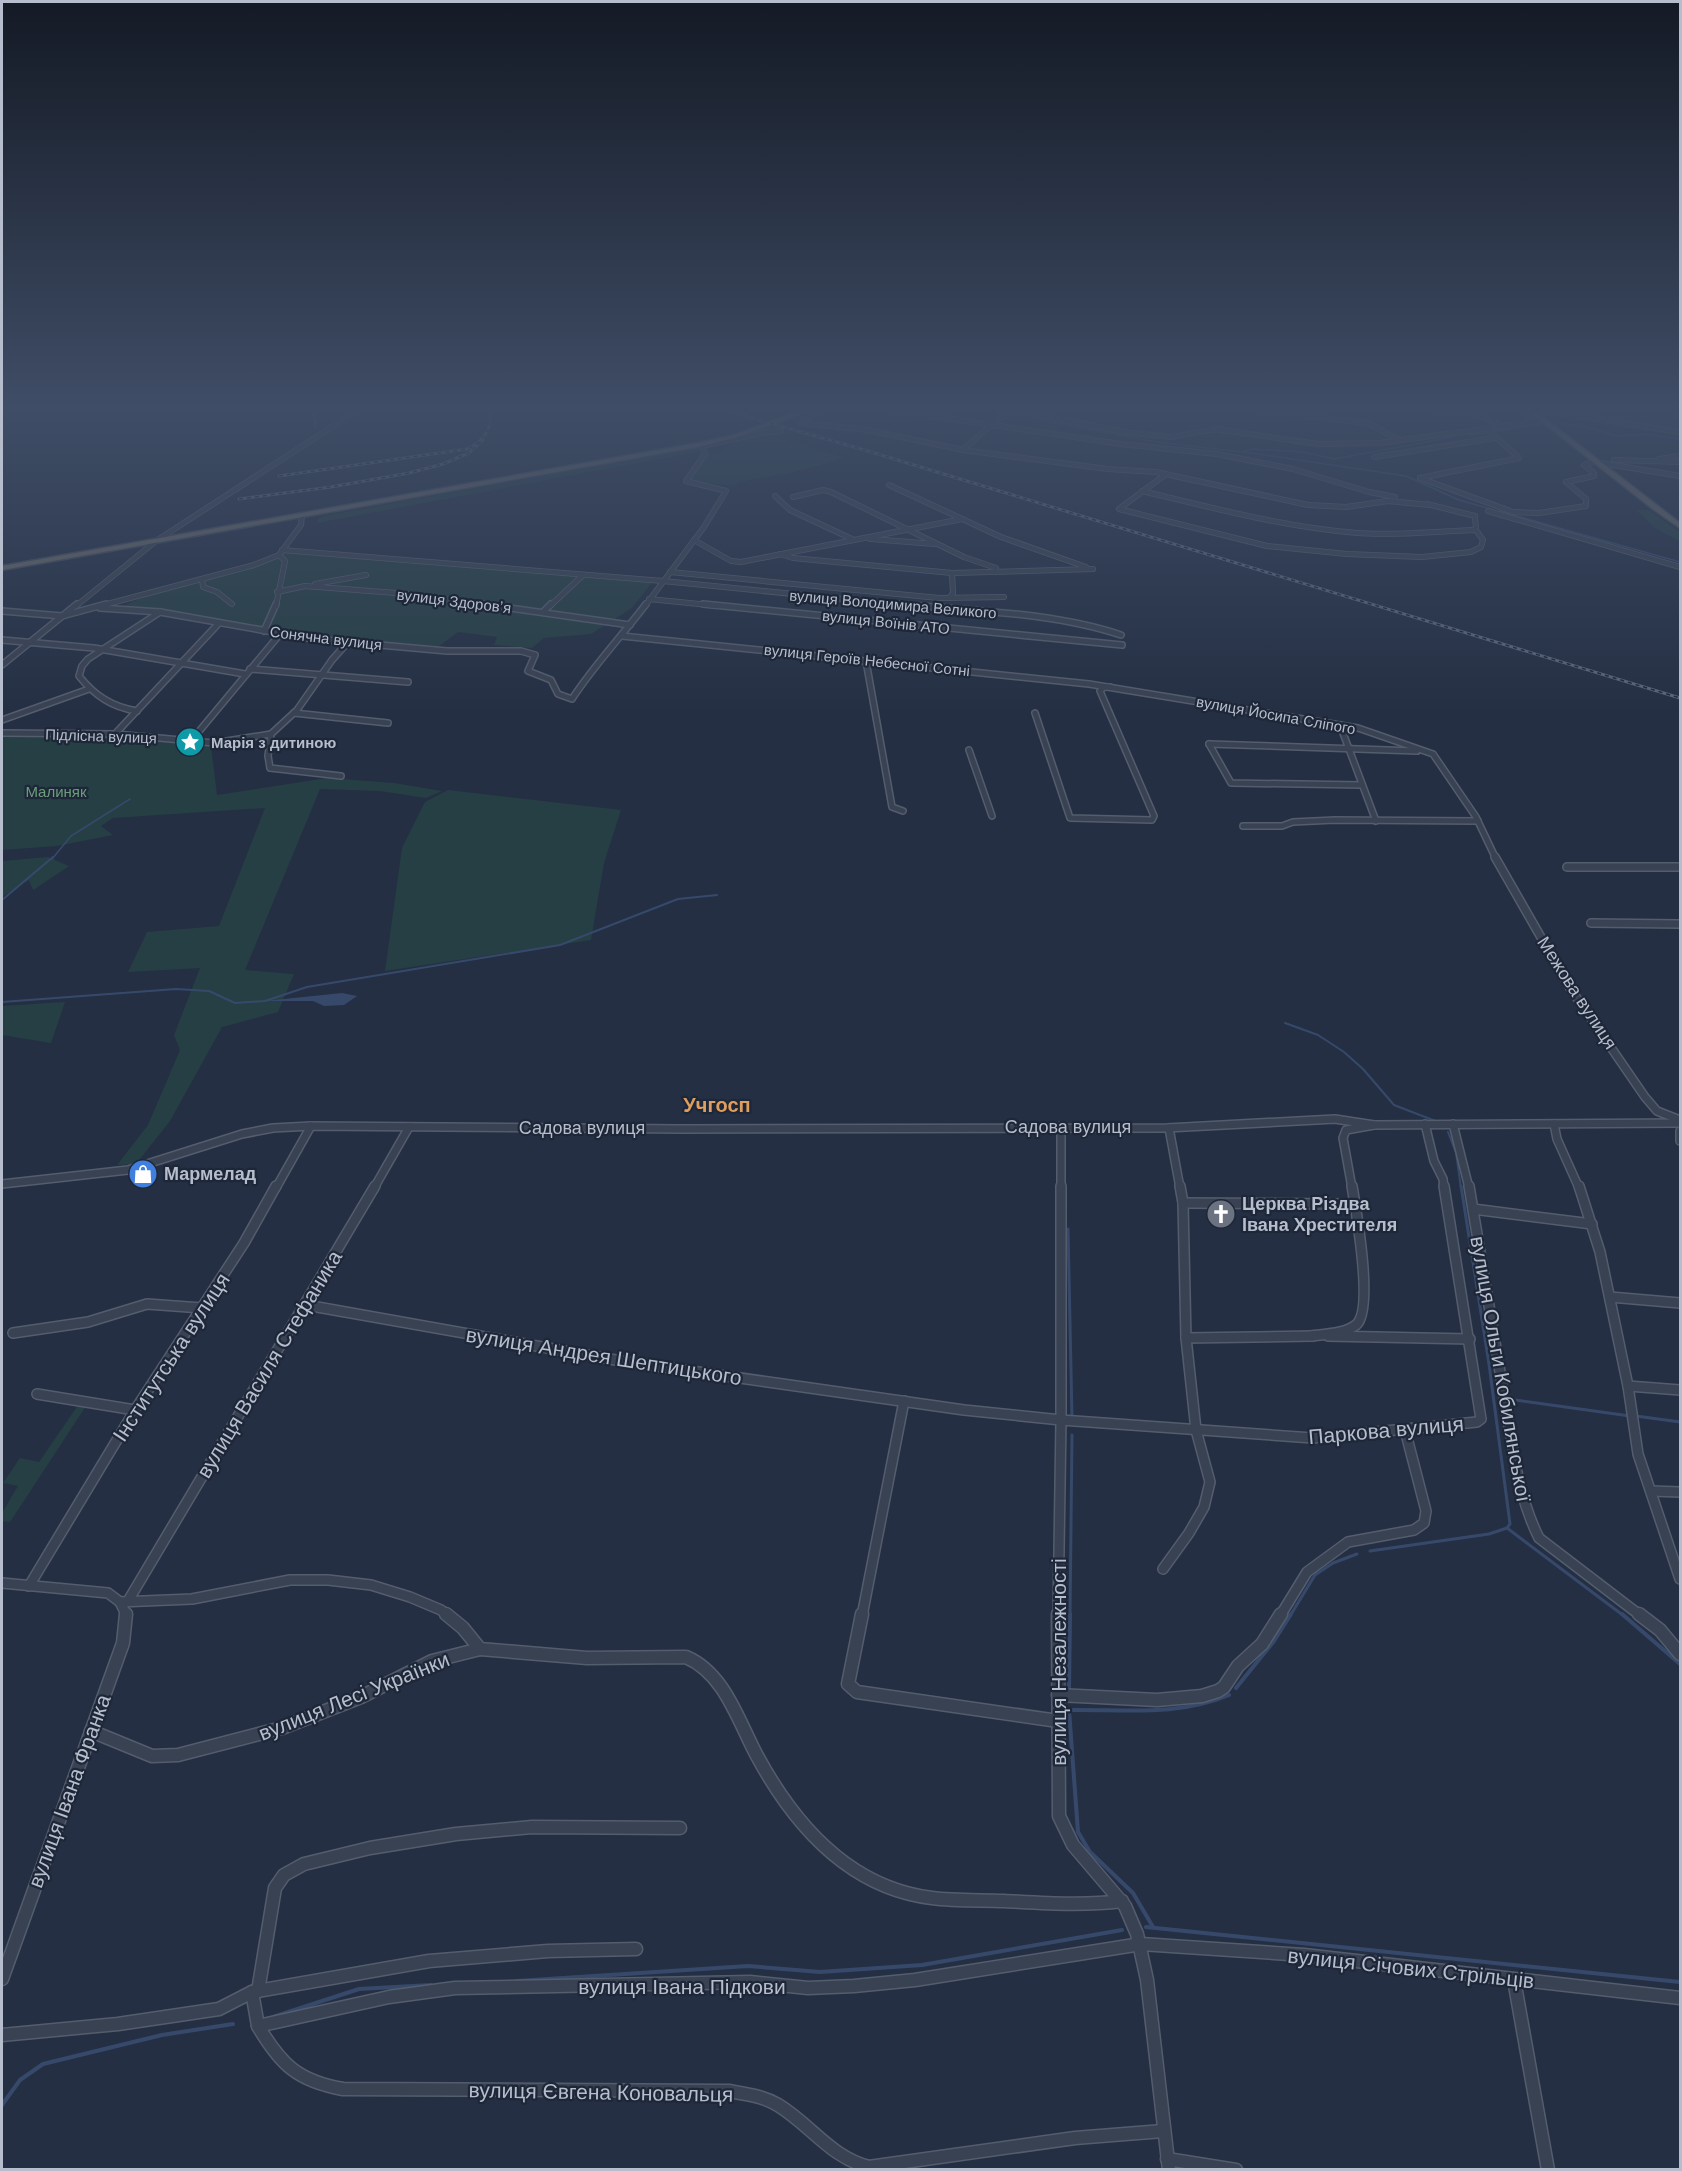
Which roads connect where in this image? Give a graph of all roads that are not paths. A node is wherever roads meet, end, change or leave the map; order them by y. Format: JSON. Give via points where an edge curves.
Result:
{"nodes":[{"id":1,"x":202,"y":511,"type":"edge"},
{"id":2,"x":322,"y":511,"type":"edge"},
{"id":3,"x":713,"y":511,"type":"edge"},
{"id":4,"x":792,"y":511,"type":"edge"},
{"id":5,"x":871,"y":511,"type":"edge"},
{"id":6,"x":945,"y":511,"type":"edge"},
{"id":7,"x":1128,"y":511,"type":"edge"},
{"id":8,"x":1229,"y":511,"type":"edge"},
{"id":9,"x":1456,"y":511,"type":"edge"},
{"id":10,"x":1488,"y":511,"type":"edge"},
{"id":11,"x":1489,"y":511,"type":"edge"},
{"id":12,"x":1516,"y":511,"type":"edge"},
{"id":13,"x":1538,"y":511,"type":"edge"},
{"id":14,"x":1660,"y":511,"type":"edge"},
{"id":15,"x":302,"y":515,"type":"junction"},
{"id":16,"x":1475,"y":516,"type":"junction"},
{"id":17,"x":962,"y":519,"type":"junction"},
{"id":18,"x":1680,"y":526,"type":"edge"},
{"id":19,"x":907,"y":529,"type":"junction"},
{"id":20,"x":1476,"y":530,"type":"junction"},
{"id":21,"x":856,"y":539,"type":"junction"},
{"id":22,"x":694,"y":540,"type":"junction"},
{"id":23,"x":156,"y":541,"type":"junction"},
{"id":24,"x":937,"y":544,"type":"junction"},
{"id":25,"x":280,"y":552,"type":"junction"},
{"id":26,"x":780,"y":554,"type":"junction"},
{"id":27,"x":1680,"y":567,"type":"edge"},
{"id":28,"x":2,"y":568,"type":"edge"},
{"id":29,"x":1003,"y":570,"type":"junction"},
{"id":30,"x":670,"y":572,"type":"junction"},
{"id":31,"x":952,"y":573,"type":"junction"},
{"id":32,"x":366,"y":575,"type":"dead end"},
{"id":33,"x":584,"y":575,"type":"junction"},
{"id":34,"x":202,"y":579,"type":"junction"},
{"id":35,"x":663,"y":581,"type":"junction"},
{"id":36,"x":305,"y":586,"type":"junction"},
{"id":37,"x":278,"y":592,"type":"junction"},
{"id":38,"x":950,"y":597,"type":"junction"},
{"id":39,"x":1004,"y":597,"type":"dead end"},
{"id":40,"x":649,"y":599,"type":"junction"},
{"id":41,"x":232,"y":604,"type":"dead end"},
{"id":42,"x":100,"y":608,"type":"junction"},
{"id":43,"x":2,"y":611,"type":"edge"},
{"id":44,"x":160,"y":612,"type":"junction"},
{"id":45,"x":543,"y":612,"type":"junction"},
{"id":46,"x":62,"y":616,"type":"junction"},
{"id":47,"x":219,"y":623,"type":"junction"},
{"id":48,"x":630,"y":625,"type":"junction"},
{"id":49,"x":264,"y":631,"type":"junction"},
{"id":50,"x":280,"y":634,"type":"junction"},
{"id":51,"x":1121,"y":635,"type":"dead end"},
{"id":52,"x":622,"y":636,"type":"junction"},
{"id":53,"x":2,"y":640,"type":"edge"},
{"id":54,"x":32,"y":641,"type":"junction"},
{"id":55,"x":348,"y":642,"type":"junction"},
{"id":56,"x":1122,"y":645,"type":"dead end"},
{"id":57,"x":104,"y":648,"type":"junction"},
{"id":58,"x":866,"y":661,"type":"junction"},
{"id":59,"x":183,"y":662,"type":"junction"},
{"id":60,"x":2,"y":665,"type":"edge"},
{"id":61,"x":248,"y":671,"type":"junction"},
{"id":62,"x":322,"y":675,"type":"junction"},
{"id":63,"x":408,"y":682,"type":"dead end"},
{"id":64,"x":1111,"y":687,"type":"junction"},
{"id":65,"x":89,"y":688,"type":"junction"},
{"id":66,"x":137,"y":711,"type":"junction"},
{"id":67,"x":1035,"y":713,"type":"dead end"},
{"id":68,"x":294,"y":714,"type":"junction"},
{"id":69,"x":2,"y":720,"type":"edge"},
{"id":70,"x":388,"y":723,"type":"dead end"},
{"id":71,"x":1340,"y":725,"type":"junction"},
{"id":72,"x":2,"y":733,"type":"edge"},
{"id":73,"x":115,"y":734,"type":"junction"},
{"id":74,"x":271,"y":734,"type":"junction"},
{"id":75,"x":191,"y":741,"type":"junction"},
{"id":76,"x":1347,"y":748,"type":"junction"},
{"id":77,"x":969,"y":750,"type":"dead end"},
{"id":78,"x":1426,"y":751,"type":"junction"},
{"id":79,"x":341,"y":776,"type":"dead end"},
{"id":80,"x":1362,"y":785,"type":"junction"},
{"id":81,"x":903,"y":811,"type":"dead end"},
{"id":82,"x":992,"y":816,"type":"dead end"},
{"id":83,"x":1477,"y":819,"type":"junction"},
{"id":84,"x":1376,"y":820,"type":"junction"},
{"id":85,"x":1243,"y":826,"type":"dead end"},
{"id":86,"x":1567,"y":867,"type":"dead end"},
{"id":87,"x":1680,"y":867,"type":"edge"},
{"id":88,"x":1591,"y":923,"type":"dead end"},
{"id":89,"x":1680,"y":924,"type":"edge"},
{"id":90,"x":1680,"y":1122,"type":"edge"},
{"id":91,"x":1425,"y":1124,"type":"junction"},
{"id":92,"x":1453,"y":1124,"type":"junction"},
{"id":93,"x":1554,"y":1124,"type":"junction"},
{"id":94,"x":1374,"y":1125,"type":"junction"},
{"id":95,"x":311,"y":1126,"type":"junction"},
{"id":96,"x":1061,"y":1126,"type":"junction"},
{"id":97,"x":409,"y":1127,"type":"junction"},
{"id":98,"x":1169,"y":1128,"type":"junction"},
{"id":99,"x":1680,"y":1131,"type":"edge"},
{"id":100,"x":1680,"y":1141,"type":"edge"},
{"id":101,"x":2,"y":1184,"type":"edge"},
{"id":102,"x":1183,"y":1203,"type":"junction"},
{"id":103,"x":1353,"y":1204,"type":"junction"},
{"id":104,"x":1473,"y":1209,"type":"junction"},
{"id":105,"x":1592,"y":1224,"type":"junction"},
{"id":106,"x":1610,"y":1297,"type":"junction"},
{"id":107,"x":1680,"y":1303,"type":"edge"},
{"id":108,"x":306,"y":1305,"type":"junction"},
{"id":109,"x":202,"y":1308,"type":"junction"},
{"id":110,"x":13,"y":1333,"type":"dead end"},
{"id":111,"x":1311,"y":1336,"type":"junction"},
{"id":112,"x":1186,"y":1338,"type":"junction"},
{"id":113,"x":1470,"y":1339,"type":"junction"},
{"id":114,"x":1628,"y":1386,"type":"junction"},
{"id":115,"x":1680,"y":1390,"type":"edge"},
{"id":116,"x":37,"y":1394,"type":"dead end"},
{"id":117,"x":904,"y":1401,"type":"junction"},
{"id":118,"x":135,"y":1410,"type":"junction"},
{"id":119,"x":1061,"y":1420,"type":"junction"},
{"id":120,"x":1196,"y":1430,"type":"junction"},
{"id":121,"x":1405,"y":1430,"type":"junction"},
{"id":122,"x":1651,"y":1491,"type":"junction"},
{"id":123,"x":1680,"y":1492,"type":"edge"},
{"id":124,"x":1163,"y":1569,"type":"dead end"},
{"id":125,"x":1680,"y":1579,"type":"edge"},
{"id":126,"x":2,"y":1583,"type":"edge"},
{"id":127,"x":29,"y":1586,"type":"junction"},
{"id":128,"x":124,"y":1601,"type":"junction"},
{"id":129,"x":480,"y":1649,"type":"junction"},
{"id":130,"x":1680,"y":1654,"type":"edge"},
{"id":131,"x":1058,"y":1695,"type":"junction"},
{"id":132,"x":1058,"y":1721,"type":"junction"},
{"id":133,"x":91,"y":1731,"type":"junction"},
{"id":134,"x":680,"y":1828,"type":"dead end"},
{"id":135,"x":1122,"y":1901,"type":"junction"},
{"id":136,"x":1141,"y":1944,"type":"junction"},
{"id":137,"x":636,"y":1949,"type":"dead end"},
{"id":138,"x":2,"y":1979,"type":"edge"},
{"id":139,"x":1514,"y":1980,"type":"junction"},
{"id":140,"x":255,"y":1992,"type":"junction"},
{"id":141,"x":1680,"y":1998,"type":"edge"},
{"id":142,"x":258,"y":2026,"type":"junction"},
{"id":143,"x":2,"y":2035,"type":"edge"},
{"id":144,"x":1163,"y":2131,"type":"junction"},
{"id":145,"x":1168,"y":2164,"type":"edge"},
{"id":146,"x":1236,"y":2169,"type":"edge"},
{"id":147,"x":1548,"y":2169,"type":"edge"}],
"edges":[{"from":1,"to":23,"type":"street"},
{"from":2,"to":15,"type":"highway"},
{"from":3,"to":22,"type":"street"},
{"from":4,"to":21,"type":"street","via":[[848,539]]},
{"from":5,"to":19,"type":"street"},
{"from":6,"to":17,"type":"street"},
{"from":7,"to":20,"type":"street","via":[[1267,546],[1385,556],[1471,552],[1481,547],[1483,540]]},
{"from":8,"to":20,"type":"street","via":[[1269,521],[1348,531],[1388,534]]},
{"from":9,"to":16,"type":"street"},
{"from":10,"to":16,"type":"street"},
{"from":11,"to":27,"type":"street"},
{"from":12,"to":13,"type":"street"},
{"from":14,"to":18,"type":"highway"},
{"from":15,"to":23,"type":"highway"},
{"from":15,"to":25,"type":"street","via":[[301,525]]},
{"from":16,"to":20,"type":"street"},
{"from":17,"to":19,"type":"street"},
{"from":17,"to":29,"type":"street","via":[[1005,539],[1093,569]]},
{"from":19,"to":21,"type":"street"},
{"from":19,"to":24,"type":"street"},
{"from":21,"to":24,"type":"street"},
{"from":21,"to":26,"type":"street"},
{"from":22,"to":26,"type":"street","via":[[731,561]]},
{"from":22,"to":30,"type":"street"},
{"from":23,"to":28,"type":"highway"},
{"from":23,"to":46,"type":"street"},
{"from":24,"to":29,"type":"street"},
{"from":25,"to":33,"type":"street","name":"вулиця Володимира Великого"},
{"from":25,"to":34,"type":"street","via":[[254,565]]},
{"from":25,"to":37,"type":"street","via":[[285,561]]},
{"from":26,"to":31,"type":"street"},
{"from":29,"to":31,"type":"street"},
{"from":30,"to":35,"type":"street"},
{"from":30,"to":38,"type":"street","name":"вулиця Володимира Великого"},
{"from":31,"to":38,"type":"street"},
{"from":32,"to":36,"type":"street"},
{"from":33,"to":35,"type":"street","name":"вулиця Володимира Великого"},
{"from":33,"to":45,"type":"street"},
{"from":34,"to":41,"type":"street","via":[[203,587]]},
{"from":34,"to":42,"type":"street"},
{"from":35,"to":40,"type":"street"},
{"from":35,"to":51,"type":"street","name":"вулиця Володимира Великого","via":[[1053,620]]},
{"from":36,"to":37,"type":"street","name":"вулиця Здоровʼя"},
{"from":36,"to":45,"type":"street","name":"вулиця Здоровʼя","via":[[409,594]]},
{"from":37,"to":49,"type":"street","via":[[271,623]]},
{"from":38,"to":39,"type":"street","name":"вулиця Володимира Великого"},
{"from":40,"to":48,"type":"street"},
{"from":40,"to":56,"type":"street","name":"вулиця Воїнів АТО"},
{"from":42,"to":44,"type":"street","name":"Сонячна вулиця"},
{"from":42,"to":46,"type":"street"},
{"from":43,"to":46,"type":"street"},
{"from":44,"to":47,"type":"street","name":"Сонячна вулиця"},
{"from":44,"to":57,"type":"street"},
{"from":45,"to":48,"type":"street","name":"вулиця Здоровʼя"},
{"from":46,"to":54,"type":"street"},
{"from":47,"to":49,"type":"street","name":"Сонячна вулиця"},
{"from":47,"to":59,"type":"street"},
{"from":48,"to":52,"type":"street"},
{"from":49,"to":50,"type":"street","name":"Сонячна вулиця"},
{"from":50,"to":55,"type":"street","name":"Сонячна вулиця"},
{"from":50,"to":61,"type":"street"},
{"from":52,"to":55,"type":"street","name":"Сонячна вулиця","via":[[572,699],[558,694],[551,680],[528,670],[535,655],[521,651],[447,651]]},
{"from":52,"to":58,"type":"street","name":"вулиця Героїв Небесної Сотні"},
{"from":53,"to":54,"type":"street"},
{"from":54,"to":57,"type":"street"},
{"from":54,"to":60,"type":"street"},
{"from":55,"to":62,"type":"street"},
{"from":57,"to":59,"type":"street"},
{"from":57,"to":65,"type":"street","via":[[82,666],[80,676]]},
{"from":58,"to":64,"type":"street","name":"вулиця Героїв Небесної Сотні"},
{"from":58,"to":81,"type":"street","via":[[892,807]]},
{"from":59,"to":61,"type":"street"},
{"from":59,"to":66,"type":"street"},
{"from":61,"to":62,"type":"street"},
{"from":61,"to":75,"type":"street"},
{"from":62,"to":63,"type":"street"},
{"from":62,"to":68,"type":"street"},
{"from":64,"to":67,"type":"street","via":[[1100,691],[1154,816],[1152,820],[1070,818]]},
{"from":64,"to":71,"type":"street","name":"вулиця Йосипа Сліпого"},
{"from":65,"to":66,"type":"street","via":[[108,705]]},
{"from":65,"to":69,"type":"street"},
{"from":66,"to":73,"type":"street"},
{"from":68,"to":70,"type":"street"},
{"from":68,"to":74,"type":"street"},
{"from":71,"to":76,"type":"street"},
{"from":71,"to":78,"type":"street","name":"вулиця Йосипа Сліпого"},
{"from":72,"to":73,"type":"street","name":"Підлісна вулиця"},
{"from":73,"to":75,"type":"street","name":"Підлісна вулиця"},
{"from":74,"to":75,"type":"street","name":"Підлісна вулиця","via":[[214,743]]},
{"from":74,"to":79,"type":"street","via":[[270,768]]},
{"from":76,"to":78,"type":"street"},
{"from":76,"to":80,"type":"street"},
{"from":76,"to":80,"type":"street","via":[[1209,744],[1231,783]]},
{"from":77,"to":82,"type":"street"},
{"from":78,"to":83,"type":"street","name":"вулиця Йосипа Сліпого","via":[[1433,754]]},
{"from":80,"to":84,"type":"street"},
{"from":83,"to":84,"type":"street"},
{"from":83,"to":90,"type":"street","name":"Межова вулиця","via":[[1570,988],[1645,1097],[1657,1111]]},
{"from":84,"to":85,"type":"street"},
{"from":86,"to":87,"type":"street"},
{"from":88,"to":89,"type":"street"},
{"from":90,"to":93,"type":"street"},
{"from":91,"to":92,"type":"street"},
{"from":91,"to":94,"type":"street"},
{"from":91,"to":113,"type":"street","name":"Паркова вулиця","via":[[1443,1179]]},
{"from":92,"to":93,"type":"street"},
{"from":92,"to":104,"type":"street","name":"вулиця Ольги Кобилянської"},
{"from":93,"to":105,"type":"street"},
{"from":94,"to":98,"type":"street","name":"Садова вулиця","via":[[1323,1119]]},
{"from":94,"to":103,"type":"street","via":[[1349,1128],[1343,1135]]},
{"from":95,"to":97,"type":"street","name":"Садова вулиця"},
{"from":95,"to":101,"type":"street","name":"Садова вулиця","via":[[242,1134],[128,1170]]},
{"from":95,"to":109,"type":"street","name":"Інститутська вулиця"},
{"from":96,"to":97,"type":"street","name":"Садова вулиця"},
{"from":96,"to":98,"type":"street","name":"Садова вулиця"},
{"from":96,"to":119,"type":"street","name":"вулиця Незалежності"},
{"from":97,"to":108,"type":"street","name":"вулиця Василя Стефаника"},
{"from":98,"to":102,"type":"street"},
{"from":99,"to":100,"type":"street"},
{"from":102,"to":103,"type":"street"},
{"from":102,"to":112,"type":"street"},
{"from":103,"to":111,"type":"street","via":[[1366,1300],[1364,1314],[1358,1324],[1346,1329]]},
{"from":104,"to":105,"type":"street"},
{"from":104,"to":130,"type":"street","name":"вулиця Ольги Кобилянської","via":[[1529,1522],[1539,1539],[1660,1630]]},
{"from":105,"to":106,"type":"street"},
{"from":106,"to":107,"type":"street"},
{"from":106,"to":114,"type":"street"},
{"from":108,"to":117,"type":"street","name":"вулиця Андрея Шептицького","via":[[621,1361]]},
{"from":108,"to":128,"type":"street","name":"вулиця Василя Стефаника"},
{"from":109,"to":110,"type":"street","via":[[147,1304],[88,1322]]},
{"from":109,"to":118,"type":"street","name":"Інститутська вулиця"},
{"from":111,"to":112,"type":"street"},
{"from":111,"to":113,"type":"street"},
{"from":112,"to":120,"type":"street"},
{"from":113,"to":121,"type":"street","name":"Паркова вулиця","via":[[1481,1419]]},
{"from":114,"to":115,"type":"street"},
{"from":114,"to":122,"type":"street","via":[[1638,1454]]},
{"from":116,"to":118,"type":"street"},
{"from":117,"to":119,"type":"street","name":"вулиця Андрея Шептицького"},
{"from":117,"to":132,"type":"street","via":[[850,1689]]},
{"from":118,"to":127,"type":"street","name":"Інститутська вулиця"},
{"from":119,"to":120,"type":"street","name":"Паркова вулиця"},
{"from":119,"to":131,"type":"street","name":"вулиця Незалежності"},
{"from":120,"to":121,"type":"street","name":"Паркова вулиця","via":[[1313,1437]]},
{"from":120,"to":124,"type":"street","via":[[1210,1482],[1204,1507]]},
{"from":121,"to":131,"type":"street","via":[[1426,1511],[1424,1523],[1414,1530],[1348,1542],[1307,1572],[1268,1635],[1238,1666],[1224,1688],[1212,1694],[1157,1700]]},
{"from":122,"to":123,"type":"street"},
{"from":122,"to":125,"type":"street"},
{"from":126,"to":127,"type":"street"},
{"from":127,"to":128,"type":"street","via":[[108,1593]]},
{"from":128,"to":129,"type":"street","via":[[192,1599],[290,1580],[348,1582],[388,1589],[441,1610]]},
{"from":128,"to":133,"type":"street","name":"вулиця Івана Франка","via":[[125,1634]]},
{"from":129,"to":133,"type":"street","name":"вулиця Лесі Українки","via":[[432,1661],[362,1697],[282,1728],[178,1755],[152,1756]]},
{"from":129,"to":135,"type":"street","name":"вулиця Лесі Українки","via":[[587,1658],[686,1657],[699,1661],[713,1675],[794,1815],[847,1863],[896,1890],[932,1898],[1090,1905]]},
{"from":131,"to":132,"type":"street","name":"вулиця Незалежності"},
{"from":132,"to":135,"type":"street","name":"вулиця Незалежності","via":[[1062,1826],[1077,1852]]},
{"from":133,"to":138,"type":"street","name":"вулиця Івана Франка"},
{"from":134,"to":140,"type":"street","via":[[532,1827],[456,1834],[304,1864],[284,1875],[275,1888]]},
{"from":135,"to":136,"type":"street","name":"вулиця Незалежності"},
{"from":136,"to":139,"type":"street","name":"вулиця Січових Стрільців","via":[[1304,1955]]},
{"from":136,"to":142,"type":"street","name":"вулиця Івана Підкови","via":[[854,1986],[808,1988],[750,1982],[455,1988],[389,1997]]},
{"from":136,"to":144,"type":"street","name":"вулиця Незалежності"},
{"from":137,"to":140,"type":"street","name":"вулиця Івана Підкови","via":[[548,1951],[429,1961]]},
{"from":139,"to":141,"type":"street","name":"вулиця Січових Стрільців"},
{"from":139,"to":147,"type":"street"},
{"from":140,"to":142,"type":"street"},
{"from":140,"to":143,"type":"street","name":"вулиця Івана Підкови","via":[[219,2009]]},
{"from":142,"to":144,"type":"street","name":"вулиця Євгена Коновальця","via":[[279,2061],[319,2085],[363,2091],[729,2091],[757,2096],[779,2106],[840,2156],[859,2166],[1075,2138]]},
{"from":144,"to":145,"type":"street","name":"вулиця Незалежності"},
{"from":145,"to":146,"type":"street"}]}
